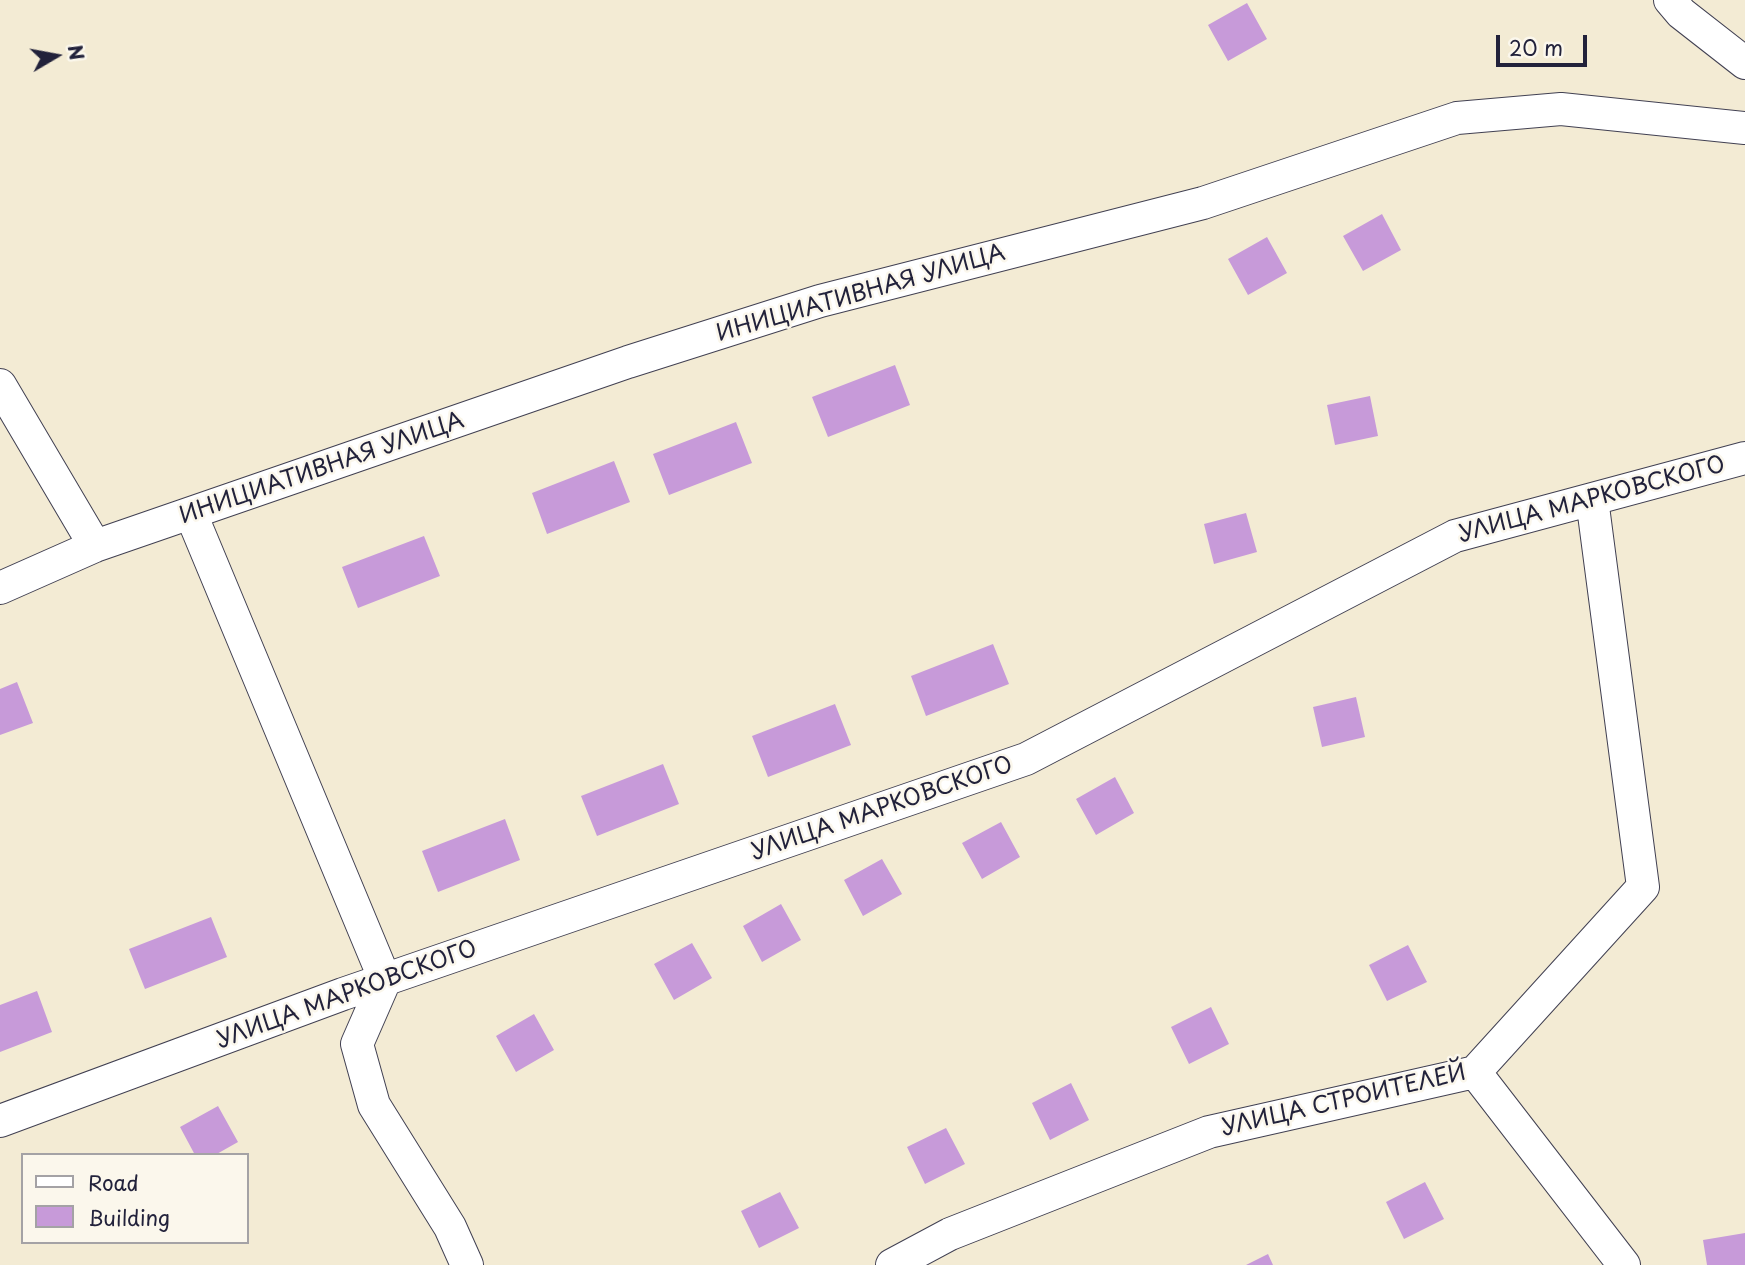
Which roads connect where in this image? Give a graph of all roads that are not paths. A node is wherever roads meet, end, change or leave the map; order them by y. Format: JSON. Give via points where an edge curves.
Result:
{"nodes":[{"id":1,"x":1670,"y":0,"type":"edge"},
{"id":2,"x":1745,"y":63,"type":"edge"},
{"id":3,"x":1745,"y":128,"type":"edge"},
{"id":4,"x":0,"y":385,"type":"edge"},
{"id":5,"x":1745,"y":458,"type":"edge"},
{"id":6,"x":1592,"y":499,"type":"junction"},
{"id":7,"x":191,"y":514,"type":"junction"},
{"id":8,"x":95,"y":546,"type":"junction"},
{"id":9,"x":0,"y":588,"type":"edge"},
{"id":10,"x":385,"y":980,"type":"junction"},
{"id":11,"x":1475,"y":1072,"type":"junction"},
{"id":12,"x":0,"y":1121,"type":"edge"},
{"id":13,"x":467,"y":1265,"type":"edge"},
{"id":14,"x":892,"y":1265,"type":"edge"},
{"id":15,"x":1624,"y":1265,"type":"edge"}],
"edges":[{"from":1,"to":2,"type":"lane"},
{"from":3,"to":7,"type":"lane","name":"ИНИЦИАТИВНАЯ УЛИЦА","via":[[1561,109],[1457,118],[1203,203],[781,313]]},
{"from":4,"to":8,"type":"lane"},
{"from":5,"to":6,"type":"lane","name":"УЛИЦА МАРКОВСКОГО"},
{"from":6,"to":10,"type":"lane","name":"УЛИЦА МАРКОВСКОГО","via":[[1455,536],[1026,760]]},
{"from":6,"to":11,"type":"lane","name":"УЛИЦА СТРОИТЕЛЕЙ","via":[[1643,887]]},
{"from":7,"to":8,"type":"lane","name":"ИНИЦИАТИВНАЯ УЛИЦА"},
{"from":7,"to":10,"type":"lane"},
{"from":8,"to":9,"type":"lane","name":"ИНИЦИАТИВНАЯ УЛИЦА"},
{"from":10,"to":12,"type":"lane","name":"УЛИЦА МАРКОВСКОГО"},
{"from":10,"to":13,"type":"lane","via":[[357,1044],[374,1105],[450,1227]]},
{"from":11,"to":14,"type":"lane","name":"УЛИЦА СТРОИТЕЛЕЙ","via":[[1209,1132],[950,1234]]},
{"from":11,"to":15,"type":"lane"}]}
